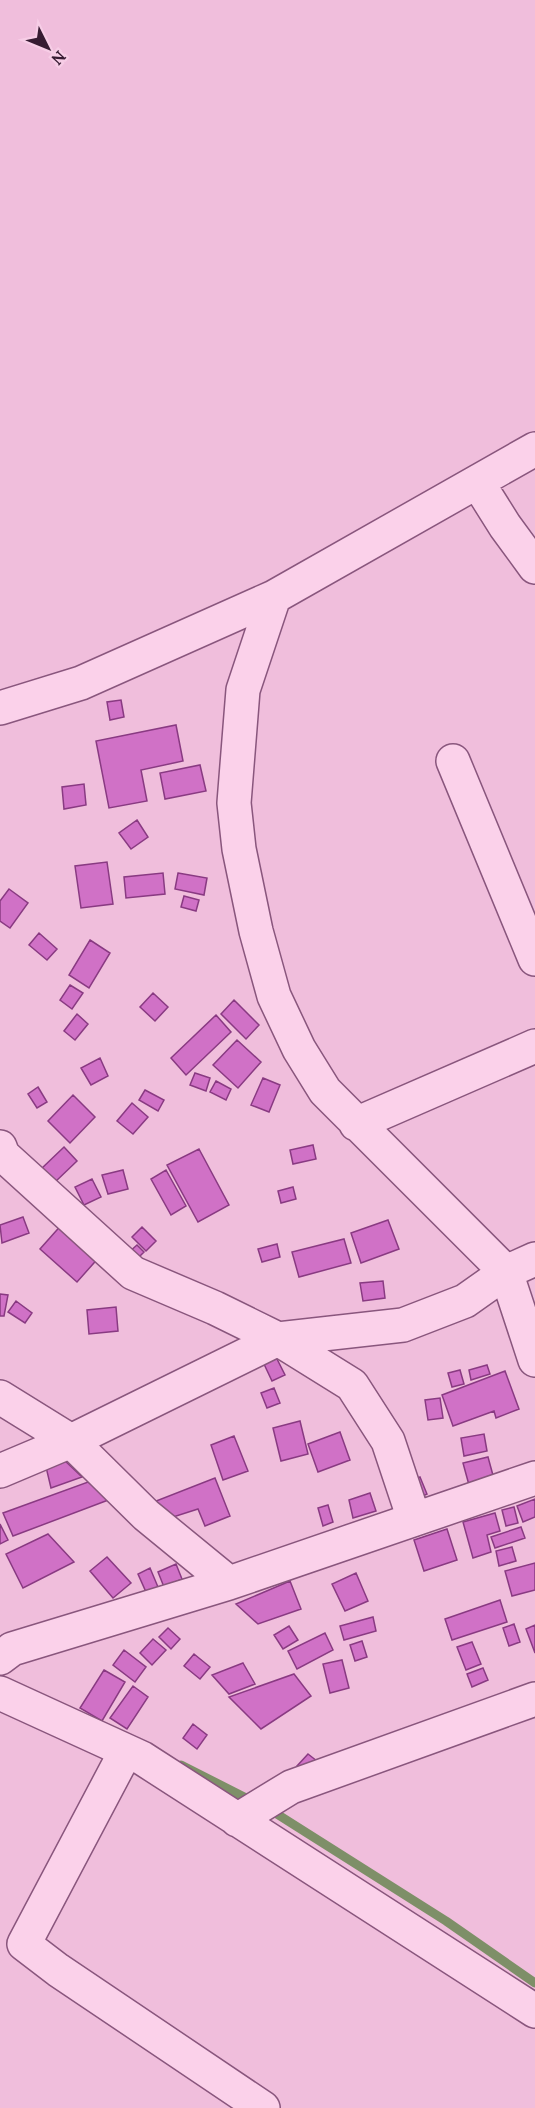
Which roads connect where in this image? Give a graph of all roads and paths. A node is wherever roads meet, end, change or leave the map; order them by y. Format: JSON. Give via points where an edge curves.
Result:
{"nodes":[{"id":1,"x":535,"y":449,"type":"edge"},
{"id":2,"x":478,"y":483,"type":"junction"},
{"id":3,"x":535,"y":567,"type":"edge"},
{"id":4,"x":274,"y":597,"type":"junction"},
{"id":5,"x":0,"y":708,"type":"edge"},
{"id":6,"x":453,"y":761,"type":"dead end"},
{"id":7,"x":535,"y":959,"type":"edge"},
{"id":8,"x":535,"y":1046,"type":"edge"},
{"id":9,"x":356,"y":1124,"type":"junction"},
{"id":10,"x":0,"y":1147,"type":"edge"},
{"id":11,"x":520,"y":1265,"type":"edge"},
{"id":12,"x":278,"y":1339,"type":"junction"},
{"id":13,"x":535,"y":1360,"type":"edge"},
{"id":14,"x":0,"y":1397,"type":"edge"},
{"id":15,"x":71,"y":1441,"type":"junction"},
{"id":16,"x":0,"y":1471,"type":"edge"},
{"id":17,"x":535,"y":1478,"type":"edge"},
{"id":18,"x":414,"y":1519,"type":"junction"},
{"id":19,"x":229,"y":1583,"type":"junction"},
{"id":20,"x":0,"y":1658,"type":"edge"},
{"id":21,"x":0,"y":1693,"type":"edge"},
{"id":22,"x":535,"y":1699,"type":"edge"},
{"id":23,"x":126,"y":1751,"type":"junction"},
{"id":24,"x":237,"y":1820,"type":"junction"},
{"id":25,"x":535,"y":2011,"type":"edge"},
{"id":26,"x":263,"y":2108,"type":"edge"}],
"edges":[{"from":1,"to":2,"type":"street"},
{"from":2,"to":3,"type":"street"},
{"from":2,"to":4,"type":"street"},
{"from":4,"to":5,"type":"street","via":[[81,683]]},
{"from":4,"to":9,"type":"street","via":[[243,690],[234,803],[239,849],[274,996],[299,1049],[325,1091]]},
{"from":6,"to":7,"type":"street"},
{"from":8,"to":9,"type":"street"},
{"from":9,"to":11,"type":"street"},
{"from":10,"to":12,"type":"street","via":[[3,1155],[133,1273]]},
{"from":11,"to":12,"type":"street","via":[[465,1301],[403,1325]]},
{"from":11,"to":13,"type":"street"},
{"from":12,"to":15,"type":"street"},
{"from":12,"to":18,"type":"street","via":[[352,1385],[388,1441]]},
{"from":14,"to":15,"type":"street"},
{"from":15,"to":16,"type":"street"},
{"from":15,"to":19,"type":"street","via":[[147,1515]]},
{"from":17,"to":18,"type":"street"},
{"from":18,"to":19,"type":"street"},
{"from":19,"to":20,"type":"street","via":[[12,1649]]},
{"from":21,"to":23,"type":"street"},
{"from":22,"to":24,"type":"street","via":[[291,1787]]},
{"from":23,"to":24,"type":"street"},
{"from":23,"to":26,"type":"street","via":[[24,1944]]},
{"from":24,"to":25,"type":"street"}]}
